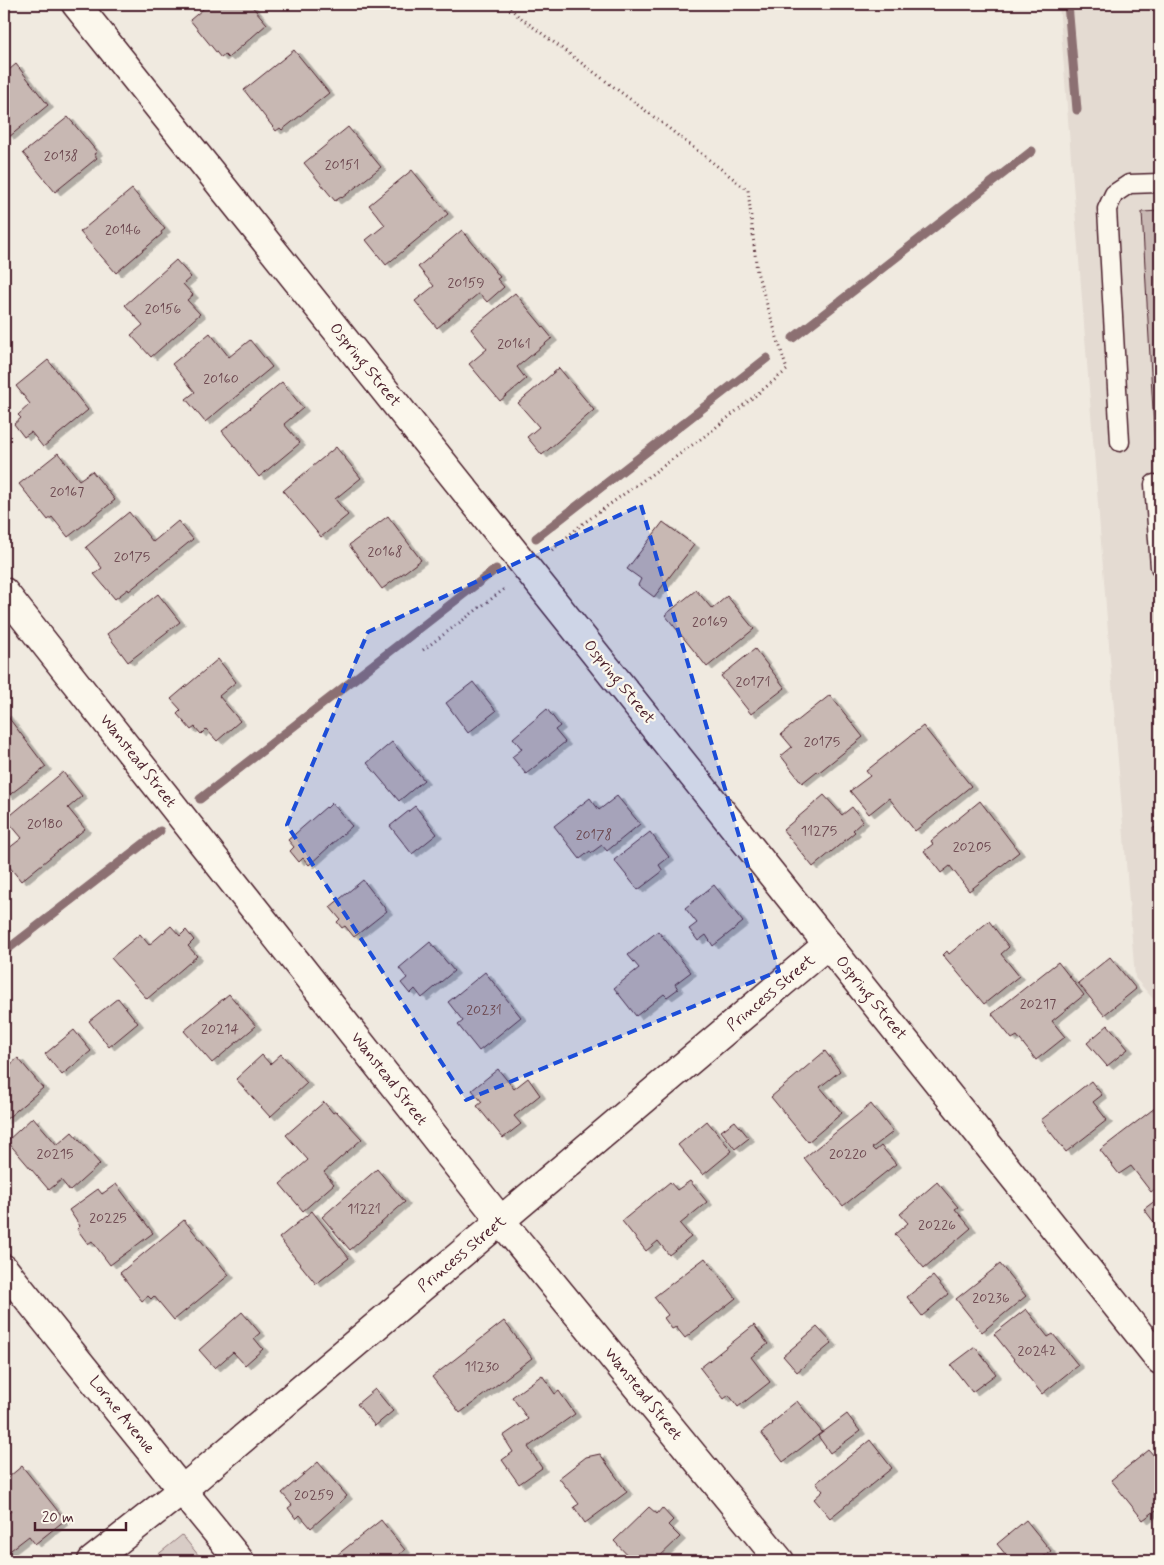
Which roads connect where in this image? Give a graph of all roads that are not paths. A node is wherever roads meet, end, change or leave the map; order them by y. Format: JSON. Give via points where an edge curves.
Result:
{"nodes":[{"id":1,"x":76,"y":4,"type":"edge"},
{"id":2,"x":1160,"y":183,"type":"edge"},
{"id":3,"x":1120,"y":442,"type":"dead end"},
{"id":4,"x":1154,"y":484,"type":"dead end"},
{"id":5,"x":1160,"y":567,"type":"edge"},
{"id":6,"x":4,"y":592,"type":"edge"},
{"id":7,"x":828,"y":944,"type":"junction"},
{"id":8,"x":501,"y":1221,"type":"junction"},
{"id":9,"x":4,"y":1269,"type":"edge"},
{"id":10,"x":1160,"y":1360,"type":"edge"},
{"id":11,"x":182,"y":1490,"type":"junction"},
{"id":12,"x":92,"y":1561,"type":"edge"},
{"id":13,"x":240,"y":1561,"type":"edge"},
{"id":14,"x":780,"y":1561,"type":"edge"}],
"edges":[{"from":1,"to":7,"type":"street","name":"Ospring Street"},
{"from":2,"to":3,"type":"lane","via":[[1129,184],[1114,194],[1107,209]]},
{"from":4,"to":5,"type":"lane"},
{"from":6,"to":8,"type":"street","name":"Wanstead Street"},
{"from":7,"to":8,"type":"street","name":"Princess Street"},
{"from":7,"to":10,"type":"street","name":"Ospring Street"},
{"from":8,"to":11,"type":"street","name":"Princess Street"},
{"from":8,"to":14,"type":"street","name":"Wanstead Street"},
{"from":9,"to":11,"type":"street","name":"Lorne Avenue"},
{"from":11,"to":12,"type":"street","name":"Princess Street"},
{"from":11,"to":13,"type":"street","name":"Lorne Avenue"}]}
